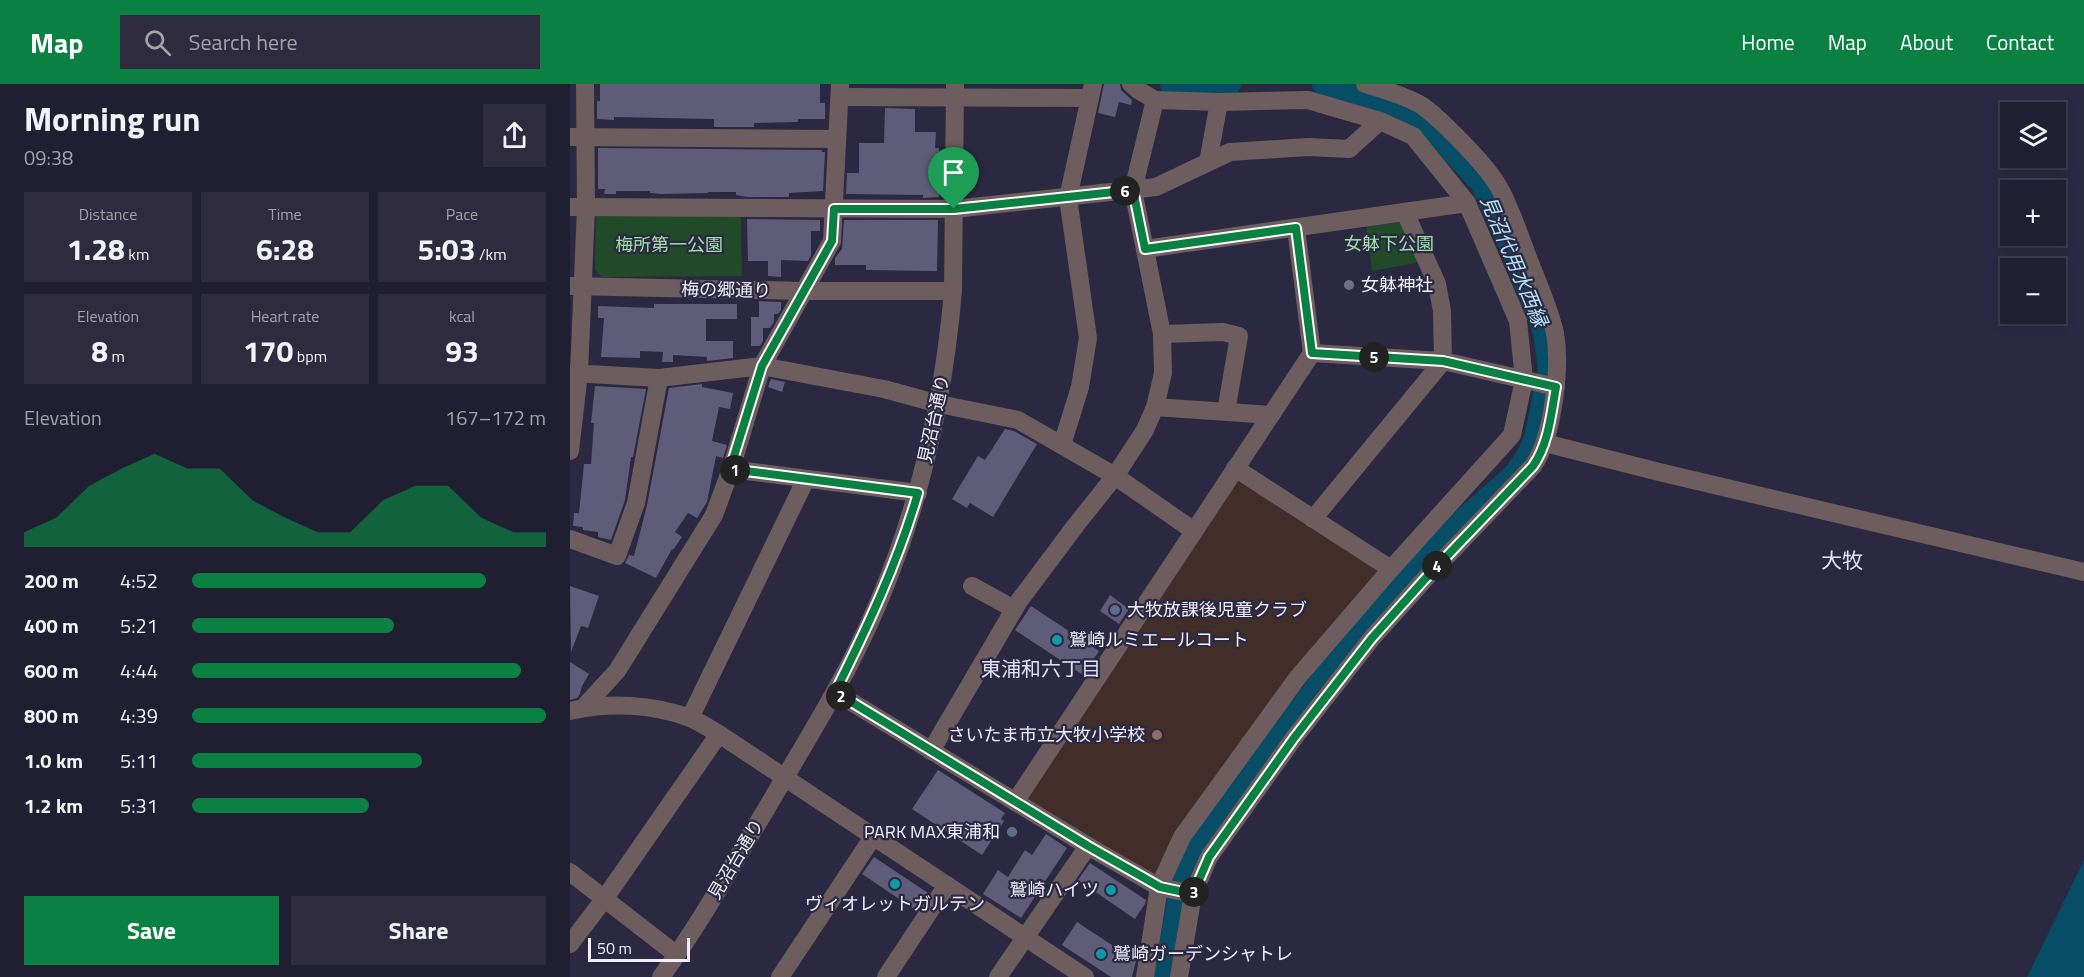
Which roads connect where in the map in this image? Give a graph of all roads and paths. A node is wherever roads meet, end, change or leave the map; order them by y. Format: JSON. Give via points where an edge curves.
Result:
{"nodes":[{"id":1,"x":585,"y":84,"type":"edge"},
{"id":2,"x":1131,"y":84,"type":"edge"},
{"id":3,"x":1365,"y":84,"type":"edge"},
{"id":4,"x":840,"y":91,"type":"edge"},
{"id":5,"x":955,"y":91,"type":"edge"},
{"id":6,"x":1091,"y":91,"type":"edge"},
{"id":7,"x":1155,"y":100,"type":"junction"},
{"id":8,"x":1219,"y":102,"type":"junction"},
{"id":9,"x":1380,"y":121,"type":"junction"},
{"id":10,"x":577,"y":137,"type":"edge"},
{"id":11,"x":837,"y":139,"type":"junction"},
{"id":12,"x":1208,"y":162,"type":"junction"},
{"id":13,"x":1133,"y":190,"type":"junction"},
{"id":14,"x":1068,"y":198,"type":"junction"},
{"id":15,"x":1467,"y":203,"type":"junction"},
{"id":16,"x":578,"y":208,"type":"edge"},
{"id":17,"x":834,"y":209,"type":"junction"},
{"id":18,"x":954,"y":209,"type":"junction"},
{"id":19,"x":1405,"y":212,"type":"junction"},
{"id":20,"x":1296,"y":228,"type":"junction"},
{"id":21,"x":1145,"y":249,"type":"junction"},
{"id":22,"x":576,"y":286,"type":"edge"},
{"id":23,"x":804,"y":291,"type":"junction"},
{"id":24,"x":953,"y":291,"type":"junction"},
{"id":25,"x":1162,"y":334,"type":"junction"},
{"id":26,"x":1312,"y":353,"type":"junction"},
{"id":27,"x":1443,"y":361,"type":"junction"},
{"id":28,"x":762,"y":366,"type":"junction"},
{"id":29,"x":575,"y":373,"type":"edge"},
{"id":30,"x":659,"y":378,"type":"junction"},
{"id":31,"x":1540,"y":384,"type":"junction"},
{"id":32,"x":939,"y":404,"type":"junction"},
{"id":33,"x":1155,"y":407,"type":"junction"},
{"id":34,"x":1226,"y":412,"type":"junction"},
{"id":35,"x":1271,"y":415,"type":"junction"},
{"id":36,"x":1545,"y":443,"type":"junction"},
{"id":37,"x":1062,"y":445,"type":"junction"},
{"id":38,"x":570,"y":451,"type":"edge"},
{"id":39,"x":1235,"y":468,"type":"junction"},
{"id":40,"x":730,"y":469,"type":"junction"},
{"id":41,"x":1115,"y":476,"type":"junction"},
{"id":42,"x":806,"y":479,"type":"junction"},
{"id":43,"x":918,"y":493,"type":"junction"},
{"id":44,"x":1314,"y":519,"type":"junction"},
{"id":45,"x":1194,"y":531,"type":"junction"},
{"id":46,"x":570,"y":539,"type":"edge"},
{"id":47,"x":1391,"y":569,"type":"junction"},
{"id":48,"x":2084,"y":572,"type":"edge"},
{"id":49,"x":972,"y":586,"type":"dead end"},
{"id":50,"x":1014,"y":609,"type":"junction"},
{"id":51,"x":835,"y":692,"type":"junction"},
{"id":52,"x":576,"y":709,"type":"edge"},
{"id":53,"x":690,"y":718,"type":"junction"},
{"id":54,"x":719,"y":734,"type":"junction"},
{"id":55,"x":931,"y":751,"type":"junction"},
{"id":56,"x":784,"y":778,"type":"junction"},
{"id":57,"x":1015,"y":802,"type":"junction"},
{"id":58,"x":873,"y":837,"type":"junction"},
{"id":59,"x":1088,"y":846,"type":"junction"},
{"id":60,"x":570,"y":872,"type":"edge"},
{"id":61,"x":947,"y":885,"type":"junction"},
{"id":62,"x":1166,"y":888,"type":"junction"},
{"id":63,"x":1193,"y":894,"type":"junction"},
{"id":64,"x":605,"y":898,"type":"junction"},
{"id":65,"x":1025,"y":936,"type":"junction"},
{"id":66,"x":570,"y":944,"type":"edge"},
{"id":67,"x":677,"y":955,"type":"junction"},
{"id":68,"x":662,"y":977,"type":"edge"},
{"id":69,"x":780,"y":977,"type":"edge"},
{"id":70,"x":886,"y":977,"type":"edge"},
{"id":71,"x":998,"y":977,"type":"edge"},
{"id":72,"x":1085,"y":977,"type":"edge"},
{"id":73,"x":1145,"y":977,"type":"edge"},
{"id":74,"x":1179,"y":977,"type":"edge"}],
"edges":[{"from":1,"to":10,"type":"street"},
{"from":2,"to":7,"type":"street"},
{"from":3,"to":31,"type":"street","via":[[1420,105],[1438,119],[1496,183],[1555,332],[1558,362]]},
{"from":4,"to":5,"type":"street"},
{"from":4,"to":11,"type":"street"},
{"from":5,"to":6,"type":"street"},
{"from":5,"to":18,"type":"street","name":"見沼台通り"},
{"from":6,"to":14,"type":"street"},
{"from":7,"to":8,"type":"street"},
{"from":7,"to":13,"type":"street"},
{"from":8,"to":9,"type":"street","via":[[1308,100]]},
{"from":8,"to":12,"type":"street"},
{"from":9,"to":12,"type":"street","via":[[1349,149],[1309,147],[1230,152]]},
{"from":9,"to":15,"type":"street","via":[[1413,136]]},
{"from":10,"to":11,"type":"street"},
{"from":10,"to":16,"type":"street"},
{"from":11,"to":17,"type":"street"},
{"from":12,"to":13,"type":"street","via":[[1156,187]]},
{"from":13,"to":14,"type":"street"},
{"from":13,"to":21,"type":"street"},
{"from":14,"to":18,"type":"street"},
{"from":14,"to":37,"type":"street","via":[[1088,338],[1080,387]]},
{"from":15,"to":19,"type":"street"},
{"from":15,"to":31,"type":"street","via":[[1518,321]]},
{"from":16,"to":17,"type":"street"},
{"from":16,"to":22,"type":"street"},
{"from":17,"to":18,"type":"street"},
{"from":17,"to":23,"type":"street","via":[[832,241]]},
{"from":18,"to":24,"type":"street","name":"見沼台通り"},
{"from":19,"to":20,"type":"street"},
{"from":19,"to":27,"type":"street","via":[[1437,284]]},
{"from":20,"to":21,"type":"street"},
{"from":20,"to":26,"type":"street"},
{"from":21,"to":25,"type":"street"},
{"from":22,"to":23,"type":"street","name":"梅の郷通り"},
{"from":22,"to":29,"type":"street"},
{"from":23,"to":24,"type":"street","name":"梅の郷通り"},
{"from":23,"to":28,"type":"street"},
{"from":24,"to":32,"type":"street","name":"見沼台通り"},
{"from":25,"to":33,"type":"street","via":[[1163,373]]},
{"from":25,"to":34,"type":"street","via":[[1223,332],[1239,336]]},
{"from":26,"to":27,"type":"street"},
{"from":26,"to":35,"type":"street"},
{"from":27,"to":31,"type":"street"},
{"from":27,"to":44,"type":"street"},
{"from":28,"to":30,"type":"street"},
{"from":28,"to":32,"type":"street","via":[[884,389]]},
{"from":28,"to":40,"type":"street"},
{"from":29,"to":30,"type":"street"},
{"from":29,"to":38,"type":"street"},
{"from":30,"to":46,"type":"street","via":[[636,502],[617,556]]},
{"from":31,"to":36,"type":"street"},
{"from":31,"to":47,"type":"street","via":[[1512,435]]},
{"from":32,"to":37,"type":"street","via":[[1018,420]]},
{"from":32,"to":43,"type":"street","name":"見沼台通り"},
{"from":33,"to":34,"type":"street"},
{"from":33,"to":41,"type":"street"},
{"from":34,"to":35,"type":"street"},
{"from":35,"to":39,"type":"street"},
{"from":36,"to":48,"type":"street"},
{"from":36,"to":63,"type":"street","via":[[1533,466],[1372,638],[1209,857]]},
{"from":37,"to":41,"type":"street"},
{"from":39,"to":44,"type":"street"},
{"from":39,"to":45,"type":"street"},
{"from":40,"to":42,"type":"street"},
{"from":40,"to":52,"type":"street","via":[[714,515],[675,581],[617,671]]},
{"from":41,"to":45,"type":"street"},
{"from":41,"to":50,"type":"street"},
{"from":42,"to":43,"type":"street"},
{"from":42,"to":53,"type":"street"},
{"from":43,"to":51,"type":"street","name":"見沼台通り","via":[[881,596]]},
{"from":44,"to":47,"type":"street"},
{"from":45,"to":57,"type":"street"},
{"from":47,"to":62,"type":"street","via":[[1298,677],[1182,837]]},
{"from":49,"to":50,"type":"street"},
{"from":50,"to":55,"type":"street"},
{"from":51,"to":55,"type":"street"},
{"from":51,"to":56,"type":"street","name":"見沼台通り"},
{"from":52,"to":53,"type":"street","via":[[648,707]]},
{"from":53,"to":54,"type":"street"},
{"from":54,"to":56,"type":"street"},
{"from":54,"to":64,"type":"street"},
{"from":55,"to":57,"type":"street"},
{"from":56,"to":58,"type":"street"},
{"from":56,"to":67,"type":"street","name":"見沼台通り"},
{"from":57,"to":59,"type":"street"},
{"from":58,"to":61,"type":"street"},
{"from":58,"to":69,"type":"street"},
{"from":59,"to":62,"type":"street"},
{"from":59,"to":65,"type":"street"},
{"from":60,"to":64,"type":"street"},
{"from":61,"to":65,"type":"street"},
{"from":61,"to":70,"type":"street"},
{"from":62,"to":63,"type":"street"},
{"from":62,"to":73,"type":"street"},
{"from":63,"to":74,"type":"street"},
{"from":64,"to":66,"type":"street"},
{"from":64,"to":67,"type":"street"},
{"from":65,"to":71,"type":"street"},
{"from":65,"to":72,"type":"street"},
{"from":67,"to":68,"type":"street","name":"見沼台通り"}]}
